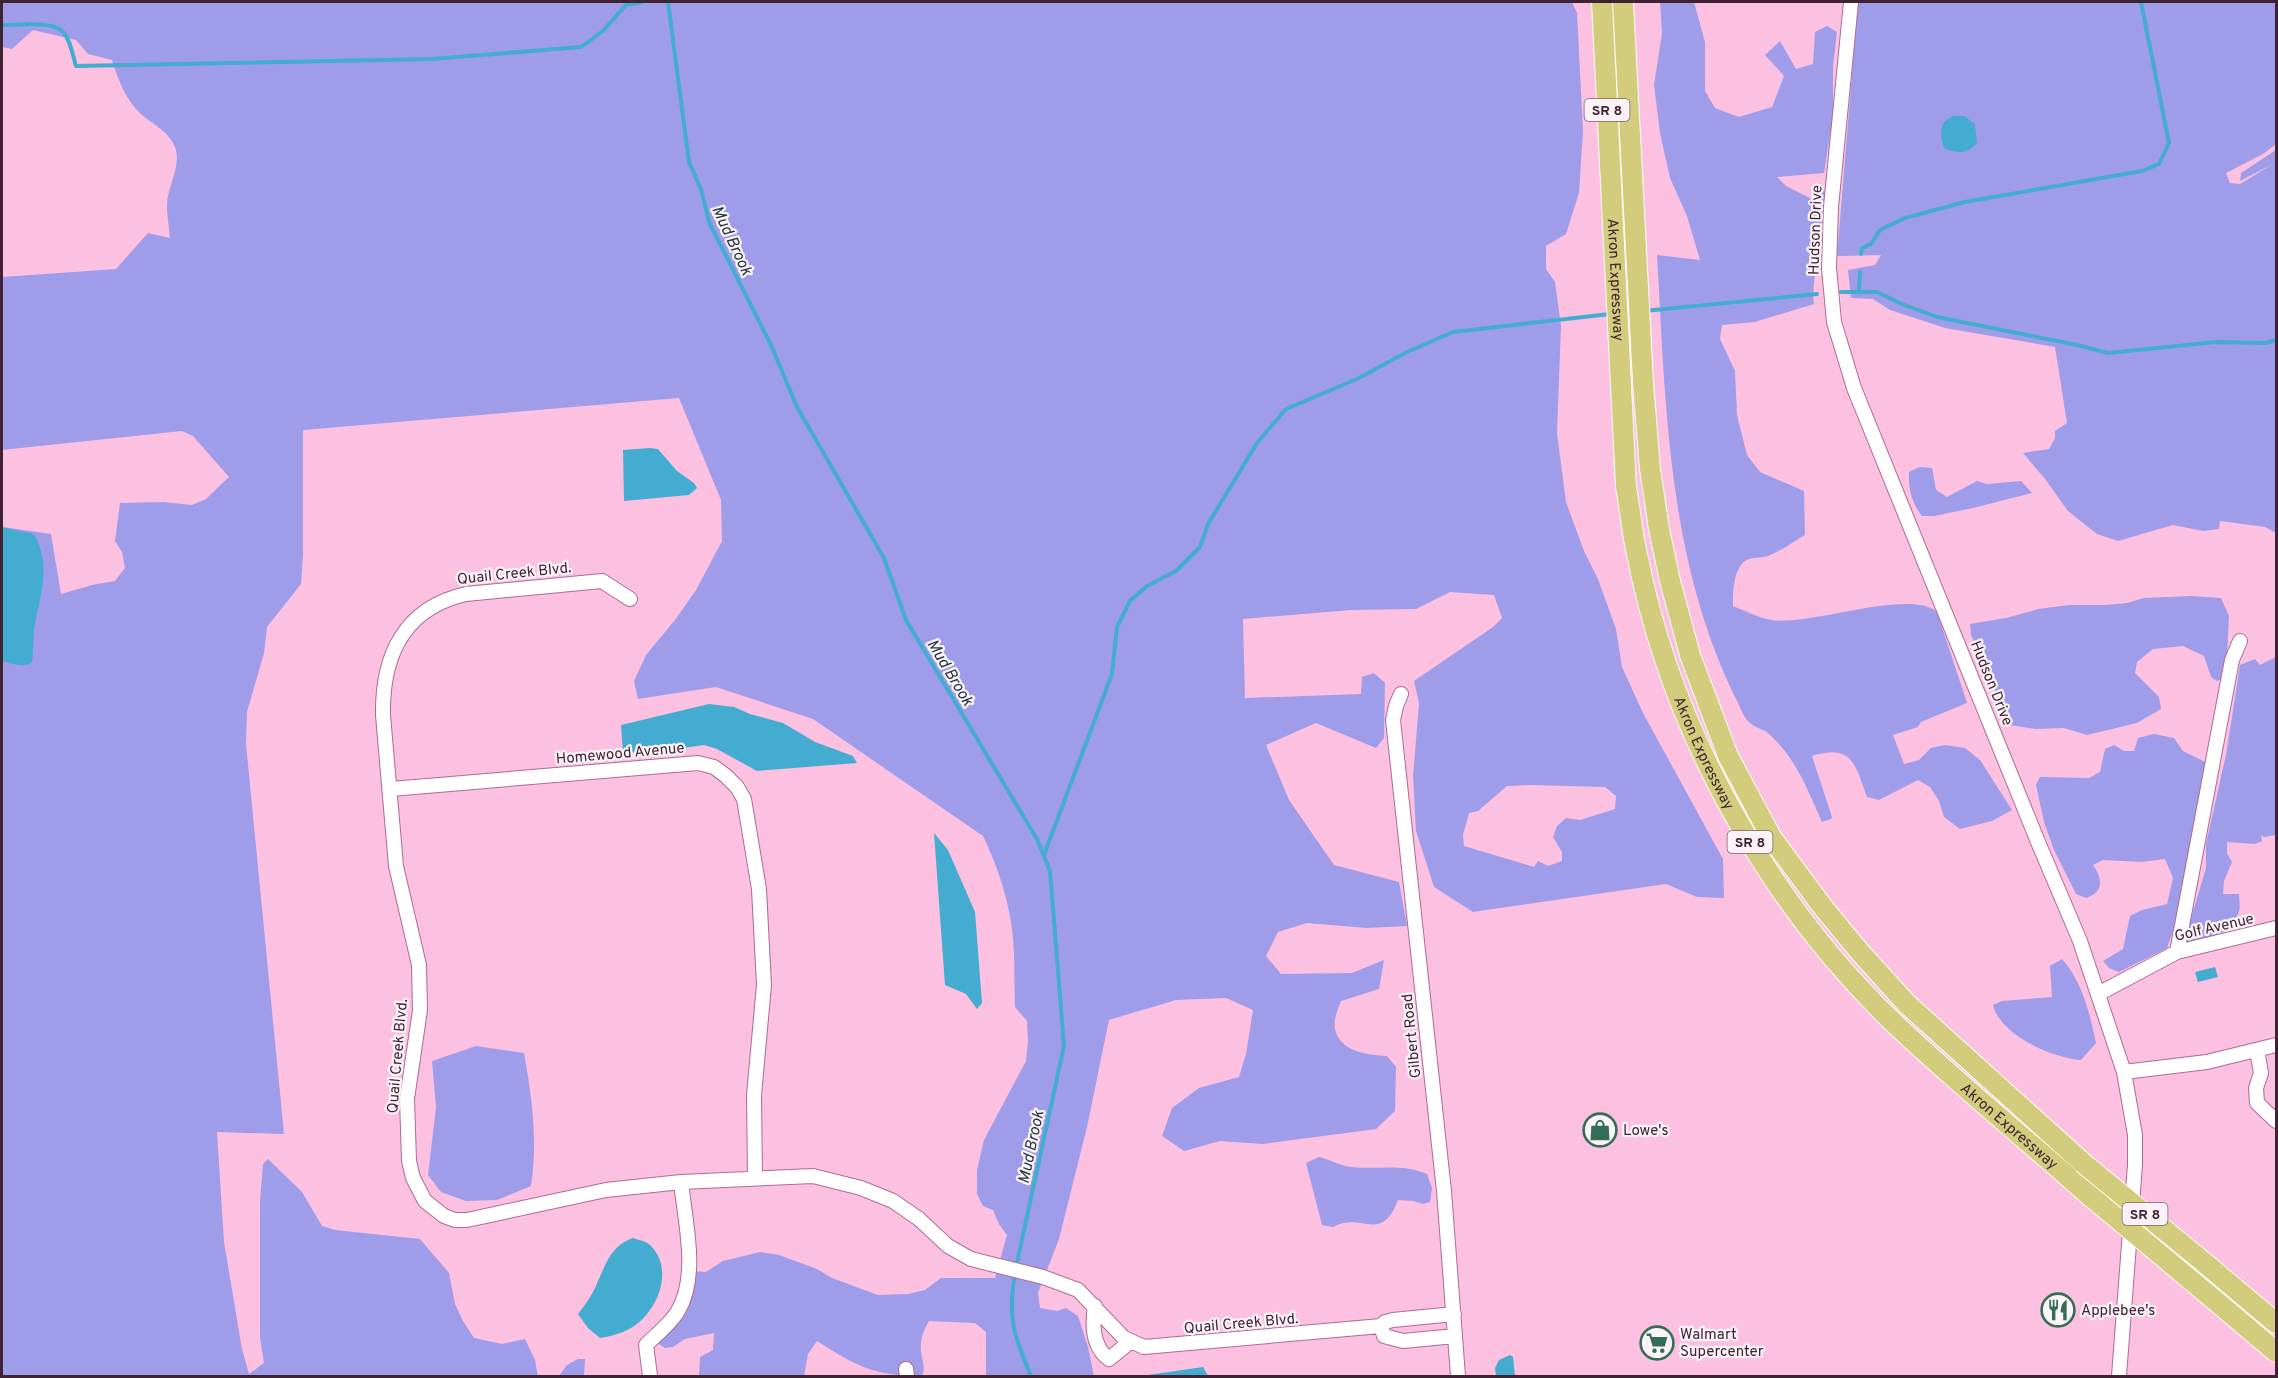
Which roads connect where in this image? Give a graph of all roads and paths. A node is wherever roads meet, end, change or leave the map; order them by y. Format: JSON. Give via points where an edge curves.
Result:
{"nodes":[{"id":1,"x":1602,"y":2,"type":"edge"},
{"id":2,"x":1623,"y":2,"type":"edge"},
{"id":3,"x":1851,"y":2,"type":"edge"},
{"id":4,"x":630,"y":599,"type":"dead end"},
{"id":5,"x":2240,"y":641,"type":"dead end"},
{"id":6,"x":1401,"y":694,"type":"dead end"},
{"id":7,"x":390,"y":789,"type":"junction"},
{"id":8,"x":2277,"y":928,"type":"edge"},
{"id":9,"x":2177,"y":952,"type":"junction"},
{"id":10,"x":2098,"y":994,"type":"junction"},
{"id":11,"x":2277,"y":1045,"type":"edge"},
{"id":12,"x":2257,"y":1050,"type":"junction"},
{"id":13,"x":2124,"y":1072,"type":"junction"},
{"id":14,"x":2277,"y":1120,"type":"edge"},
{"id":15,"x":755,"y":1178,"type":"junction"},
{"id":16,"x":681,"y":1182,"type":"junction"},
{"id":17,"x":1095,"y":1306,"type":"junction"},
{"id":18,"x":1454,"y":1314,"type":"junction"},
{"id":19,"x":2277,"y":1323,"type":"edge"},
{"id":20,"x":1381,"y":1326,"type":"junction"},
{"id":21,"x":1455,"y":1336,"type":"junction"},
{"id":22,"x":1131,"y":1341,"type":"junction"},
{"id":23,"x":2277,"y":1352,"type":"edge"},
{"id":24,"x":650,"y":1377,"type":"edge"},
{"id":25,"x":1458,"y":1377,"type":"edge"},
{"id":26,"x":2119,"y":1377,"type":"edge"}],
"edges":[{"from":1,"to":23,"type":"highway","name":"Akron Expressway","number":"SR 8","bridge":true,"via":[[1626,487],[1637,555],[1655,625],[1680,700],[1707,760],[1744,832],[1791,905],[1895,1024],[2083,1190]]},
{"from":2,"to":19,"type":"highway","name":"Akron Expressway","number":"SR 8","bridge":true,"via":[[1650,469],[1670,581],[1690,655],[1728,756],[1771,837],[1822,906],[1906,1003],[2083,1163]]},
{"from":3,"to":10,"type":"street","name":"Hudson Drive","via":[[1829,241],[1837,338]]},
{"from":4,"to":7,"type":"street","name":"Quail Creek Blvd.","via":[[602,581],[450,597],[420,617],[396,644],[383,692]]},
{"from":5,"to":9,"type":"street","via":[[2232,660]]},
{"from":6,"to":18,"type":"street","name":"Gilbert Road","via":[[1393,720]]},
{"from":7,"to":15,"type":"street","name":"Homewood Avenue","via":[[698,763],[714,768],[737,787],[748,820],[763,931],[764,985],[754,1095]]},
{"from":7,"to":16,"type":"street","name":"Quail Creek Blvd.","via":[[396,866],[419,965],[420,1010],[407,1099],[409,1161],[425,1201],[444,1216],[467,1220],[606,1190]]},
{"from":8,"to":9,"type":"street","name":"Golf Avenue"},
{"from":9,"to":10,"type":"street","name":"Golf Avenue"},
{"from":10,"to":13,"type":"street","name":"Hudson Drive"},
{"from":11,"to":12,"type":"street"},
{"from":12,"to":13,"type":"street","via":[[2208,1062]]},
{"from":12,"to":14,"type":"street","via":[[2261,1073],[2257,1103]]},
{"from":13,"to":26,"type":"street","name":"Hudson Drive","via":[[2135,1165]]},
{"from":15,"to":16,"type":"street","name":"Quail Creek Blvd."},
{"from":15,"to":17,"type":"street","name":"Quail Creek Blvd.","via":[[813,1176],[861,1188],[893,1201],[948,1246],[971,1259],[1052,1279],[1078,1290]]},
{"from":16,"to":24,"type":"street","via":[[690,1271],[687,1291],[677,1312],[646,1345]]},
{"from":17,"to":22,"type":"street"},
{"from":17,"to":22,"type":"street","via":[[1095,1336],[1104,1355],[1109,1359]]},
{"from":18,"to":20,"type":"street","name":"Quail Creek Blvd.","via":[[1393,1320]]},
{"from":18,"to":21,"type":"street","name":"Gilbert Road"},
{"from":20,"to":21,"type":"street","via":[[1384,1336],[1396,1340]]},
{"from":20,"to":22,"type":"street","name":"Quail Creek Blvd.","via":[[1144,1347]]},
{"from":21,"to":25,"type":"street","name":"Gilbert Road"}]}
